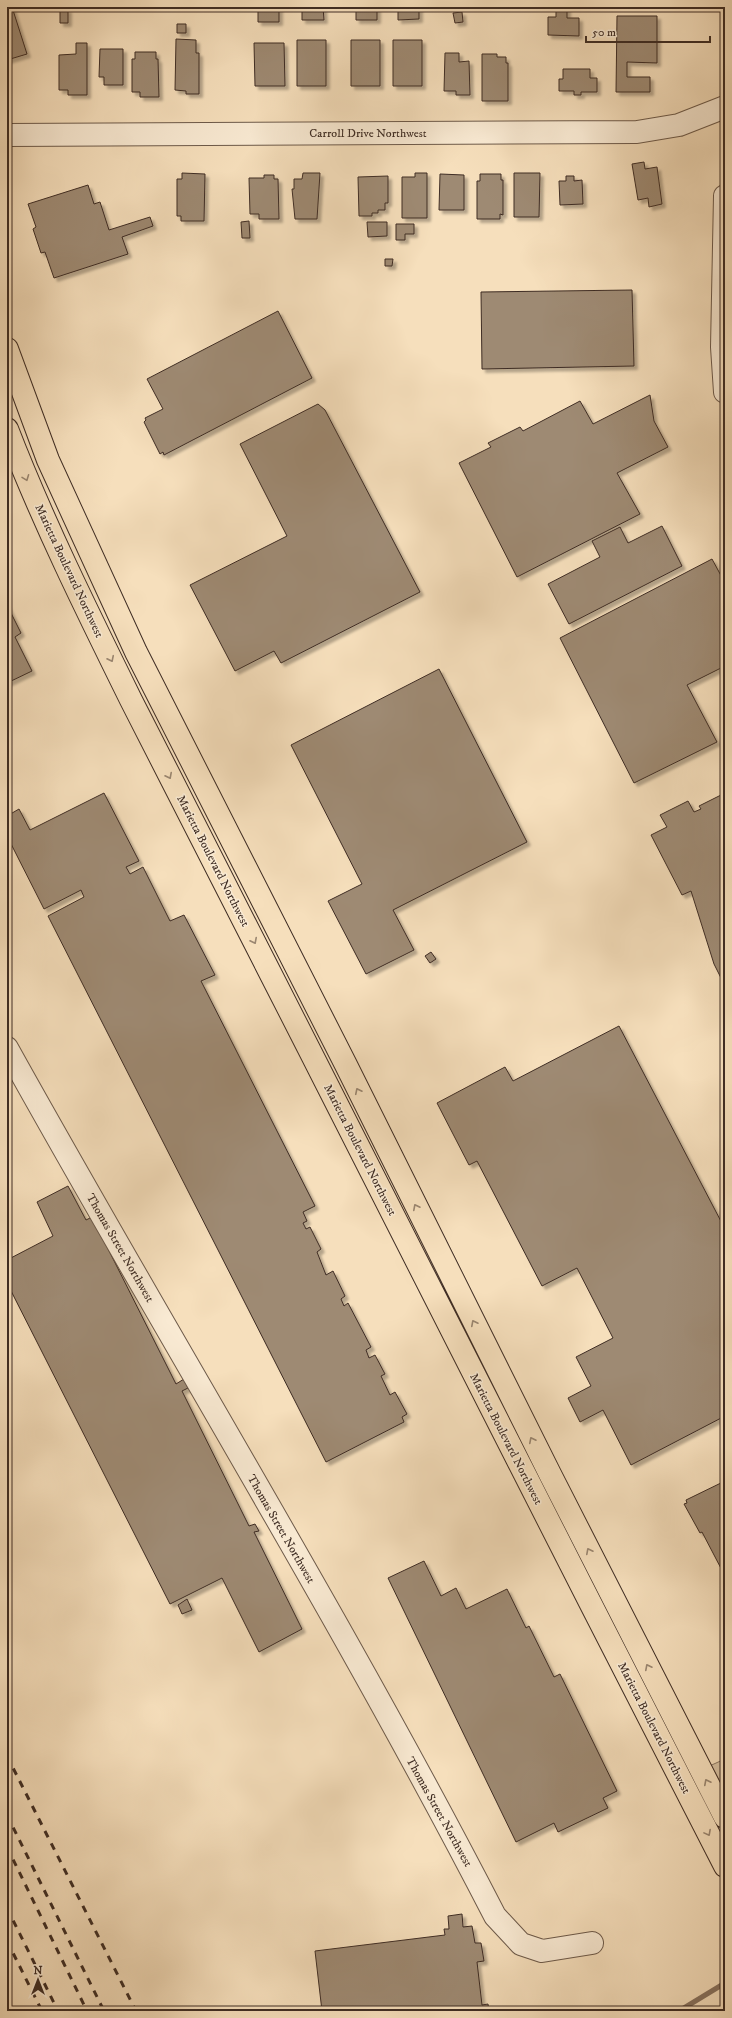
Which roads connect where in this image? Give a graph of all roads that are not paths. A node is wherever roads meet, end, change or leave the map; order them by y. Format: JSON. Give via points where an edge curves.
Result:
{"nodes":[{"id":1,"x":723,"y":115,"type":"edge"},
{"id":2,"x":7,"y":135,"type":"edge"},
{"id":3,"x":725,"y":196,"type":"edge"},
{"id":4,"x":7,"y":350,"type":"edge"},
{"id":5,"x":11,"y":372,"type":"edge"},
{"id":6,"x":725,"y":392,"type":"edge"},
{"id":7,"x":7,"y":429,"type":"edge"},
{"id":8,"x":7,"y":1048,"type":"edge"},
{"id":9,"x":725,"y":1817,"type":"edge"},
{"id":10,"x":725,"y":1866,"type":"edge"},
{"id":11,"x":592,"y":1943,"type":"dead end"}],
"edges":[{"from":1,"to":2,"type":"street","name":"Carroll Drive Northwest","via":[[636,132]]},
{"from":3,"to":6,"type":"street","via":[[722,347]]},
{"from":4,"to":5,"type":"main road"},
{"from":9,"to":5,"type":"main road","one_way":true,"via":[[136,652],[48,460]]},
{"from":7,"to":10,"type":"main road","name":"Marietta Boulevard Northwest","one_way":true,"via":[[32,493],[62,558],[156,751]]},
{"from":8,"to":11,"type":"street","name":"Thomas Street Northwest","via":[[76,1173],[341,1632],[495,1916],[521,1944],[542,1951]]}]}
